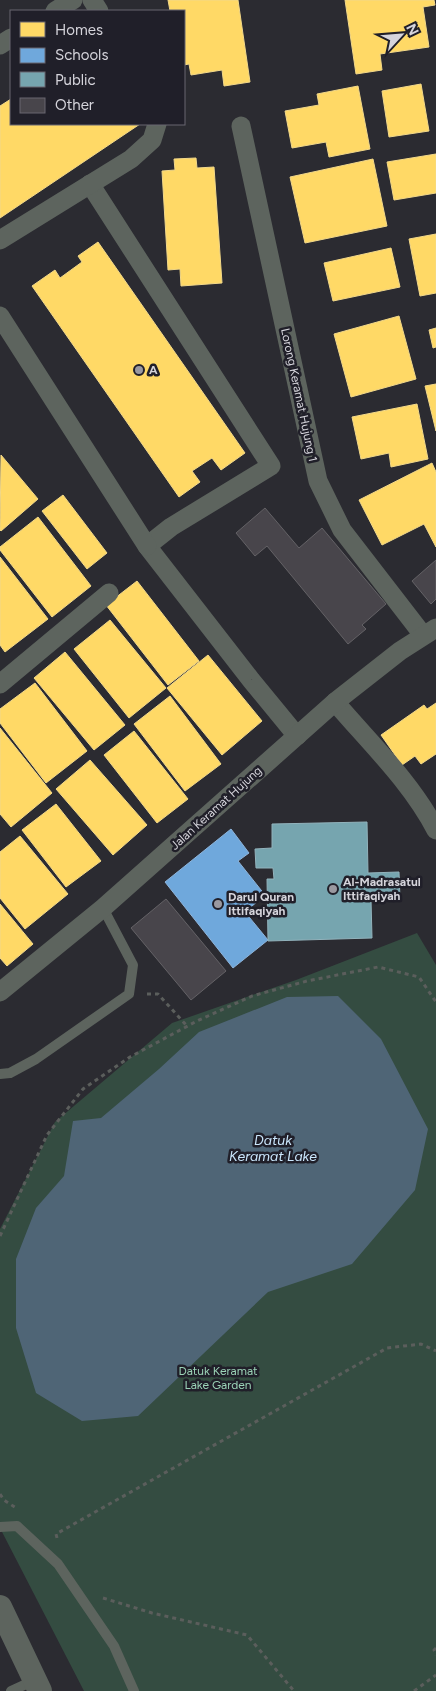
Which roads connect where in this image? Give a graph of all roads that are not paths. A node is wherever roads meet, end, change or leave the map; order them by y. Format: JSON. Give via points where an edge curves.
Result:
{"nodes":[{"id":1,"x":73,"y":0,"type":"edge"},
{"id":2,"x":57,"y":10,"type":"edge"},
{"id":3,"x":157,"y":125,"type":"edge"},
{"id":4,"x":241,"y":126,"type":"dead end"},
{"id":5,"x":90,"y":184,"type":"junction"},
{"id":6,"x":0,"y":240,"type":"edge"},
{"id":7,"x":0,"y":316,"type":"edge"},
{"id":8,"x":147,"y":546,"type":"junction"},
{"id":9,"x":109,"y":593,"type":"dead end"},
{"id":10,"x":429,"y":632,"type":"edge"},
{"id":11,"x":0,"y":684,"type":"edge"},
{"id":12,"x":335,"y":702,"type":"junction"},
{"id":13,"x":297,"y":736,"type":"junction"},
{"id":14,"x":436,"y":830,"type":"edge"},
{"id":15,"x":103,"y":908,"type":"junction"},
{"id":16,"x":0,"y":992,"type":"edge"},
{"id":17,"x":0,"y":1074,"type":"edge"},
{"id":18,"x":0,"y":1527,"type":"edge"},
{"id":19,"x":0,"y":1607,"type":"edge"},
{"id":20,"x":38,"y":1686,"type":"edge"},
{"id":21,"x":11,"y":1691,"type":"edge"},
{"id":22,"x":134,"y":1691,"type":"edge"}],
"edges":[{"from":1,"to":2,"type":"street"},
{"from":3,"to":5,"type":"street","via":[[152,140],[131,158]]},
{"from":4,"to":10,"type":"street","name":"Lorong Keramat Hujung 1","via":[[318,481],[342,530]]},
{"from":5,"to":6,"type":"street"},
{"from":5,"to":8,"type":"street","via":[[271,466],[171,527]]},
{"from":7,"to":8,"type":"street"},
{"from":8,"to":13,"type":"street"},
{"from":9,"to":11,"type":"street"},
{"from":10,"to":12,"type":"street","name":"Jalan Keramat Hujung"},
{"from":12,"to":13,"type":"street","name":"Jalan Keramat Hujung"},
{"from":12,"to":14,"type":"street","via":[[413,793]]},
{"from":13,"to":15,"type":"street","name":"Jalan Keramat Hujung"},
{"from":15,"to":16,"type":"street","name":"Jalan Keramat Hujung"},
{"from":15,"to":17,"type":"lane","via":[[133,965],[129,994],[36,1059],[10,1073]]},
{"from":18,"to":22,"type":"lane","via":[[17,1526],[58,1564],[114,1646]]},
{"from":19,"to":20,"type":"street"},
{"from":20,"to":21,"type":"lane"}]}
